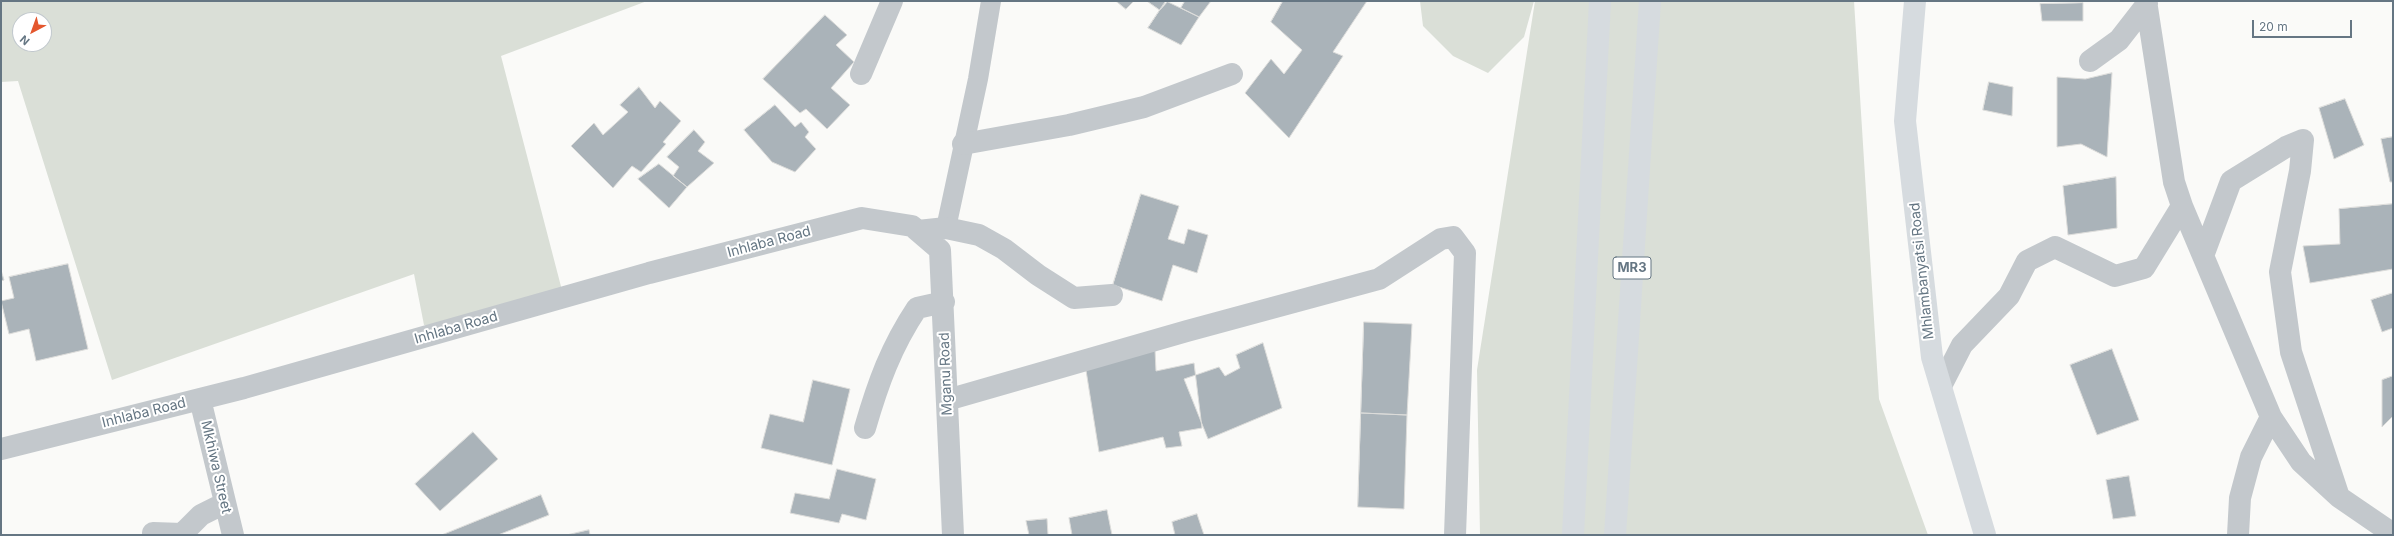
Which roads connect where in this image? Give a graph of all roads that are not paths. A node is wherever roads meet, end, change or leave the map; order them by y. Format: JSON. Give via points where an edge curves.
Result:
{"nodes":[{"id":1,"x":892,"y":1,"type":"edge"},
{"id":2,"x":991,"y":1,"type":"edge"},
{"id":3,"x":1600,"y":1,"type":"edge"},
{"id":4,"x":1650,"y":1,"type":"edge"},
{"id":5,"x":1915,"y":1,"type":"edge"},
{"id":6,"x":2146,"y":2,"type":"edge"},
{"id":7,"x":2090,"y":61,"type":"dead end"},
{"id":8,"x":861,"y":74,"type":"dead end"},
{"id":9,"x":1232,"y":74,"type":"dead end"},
{"id":10,"x":963,"y":144,"type":"junction"},
{"id":11,"x":2182,"y":206,"type":"junction"},
{"id":12,"x":946,"y":228,"type":"junction"},
{"id":13,"x":915,"y":229,"type":"junction"},
{"id":14,"x":2203,"y":256,"type":"junction"},
{"id":15,"x":1112,"y":295,"type":"dead end"},
{"id":16,"x":944,"y":302,"type":"junction"},
{"id":17,"x":1940,"y":386,"type":"junction"},
{"id":18,"x":200,"y":399,"type":"junction"},
{"id":19,"x":947,"y":400,"type":"junction"},
{"id":20,"x":2271,"y":417,"type":"junction"},
{"id":21,"x":865,"y":428,"type":"dead end"},
{"id":22,"x":1,"y":449,"type":"edge"},
{"id":23,"x":2339,"y":497,"type":"junction"},
{"id":24,"x":225,"y":502,"type":"junction"},
{"id":25,"x":153,"y":533,"type":"dead end"},
{"id":26,"x":2393,"y":534,"type":"edge"},
{"id":27,"x":233,"y":535,"type":"edge"},
{"id":28,"x":953,"y":535,"type":"edge"},
{"id":29,"x":1456,"y":535,"type":"edge"},
{"id":30,"x":1573,"y":535,"type":"edge"},
{"id":31,"x":1615,"y":535,"type":"edge"},
{"id":32,"x":1985,"y":535,"type":"edge"},
{"id":33,"x":2238,"y":535,"type":"edge"}],
"edges":[{"from":1,"to":8,"type":"street"},
{"from":2,"to":10,"type":"lane","via":[[978,79]]},
{"from":3,"to":30,"type":"main road"},
{"from":4,"to":31,"type":"main road","number":"MR3"},
{"from":5,"to":17,"type":"main road","name":"Mhlambanyatsi Road","via":[[1905,121],[1932,357]]},
{"from":6,"to":7,"type":"street","via":[[2119,40]]},
{"from":6,"to":11,"type":"street","via":[[2174,182]]},
{"from":9,"to":10,"type":"street","via":[[1144,107],[1069,125]]},
{"from":10,"to":12,"type":"lane"},
{"from":11,"to":14,"type":"street"},
{"from":11,"to":17,"type":"street","via":[[2144,268],[2115,276],[2055,247],[2027,261],[2009,296],[1962,345]]},
{"from":12,"to":13,"type":"street","name":"Inhlaba Road"},
{"from":12,"to":15,"type":"street","name":"Inhlaba Road","via":[[978,235],[1004,249],[1074,298]]},
{"from":13,"to":16,"type":"street","name":"Mganu Road","via":[[940,250]]},
{"from":13,"to":18,"type":"street","name":"Inhlaba Road","via":[[862,218],[649,273]]},
{"from":14,"to":20,"type":"street"},
{"from":14,"to":23,"type":"street","via":[[2231,181],[2286,147],[2303,140],[2300,172],[2280,272],[2290,352]]},
{"from":16,"to":19,"type":"street","name":"Mganu Road"},
{"from":16,"to":21,"type":"street","via":[[917,308],[898,336],[880,379]]},
{"from":17,"to":32,"type":"main road","name":"Mhlambanyatsi Road"},
{"from":18,"to":22,"type":"street","name":"Inhlaba Road"},
{"from":18,"to":24,"type":"street","name":"Mkhiwa Street"},
{"from":19,"to":28,"type":"street","name":"Mganu Road"},
{"from":19,"to":29,"type":"street","via":[[1379,279],[1441,238],[1453,237],[1465,253]]},
{"from":20,"to":23,"type":"street","via":[[2301,462]]},
{"from":20,"to":33,"type":"street","via":[[2251,457],[2240,498]]},
{"from":23,"to":26,"type":"street"},
{"from":24,"to":25,"type":"street","via":[[201,515],[182,534]]},
{"from":24,"to":27,"type":"street","name":"Mkhiwa Street"}]}
